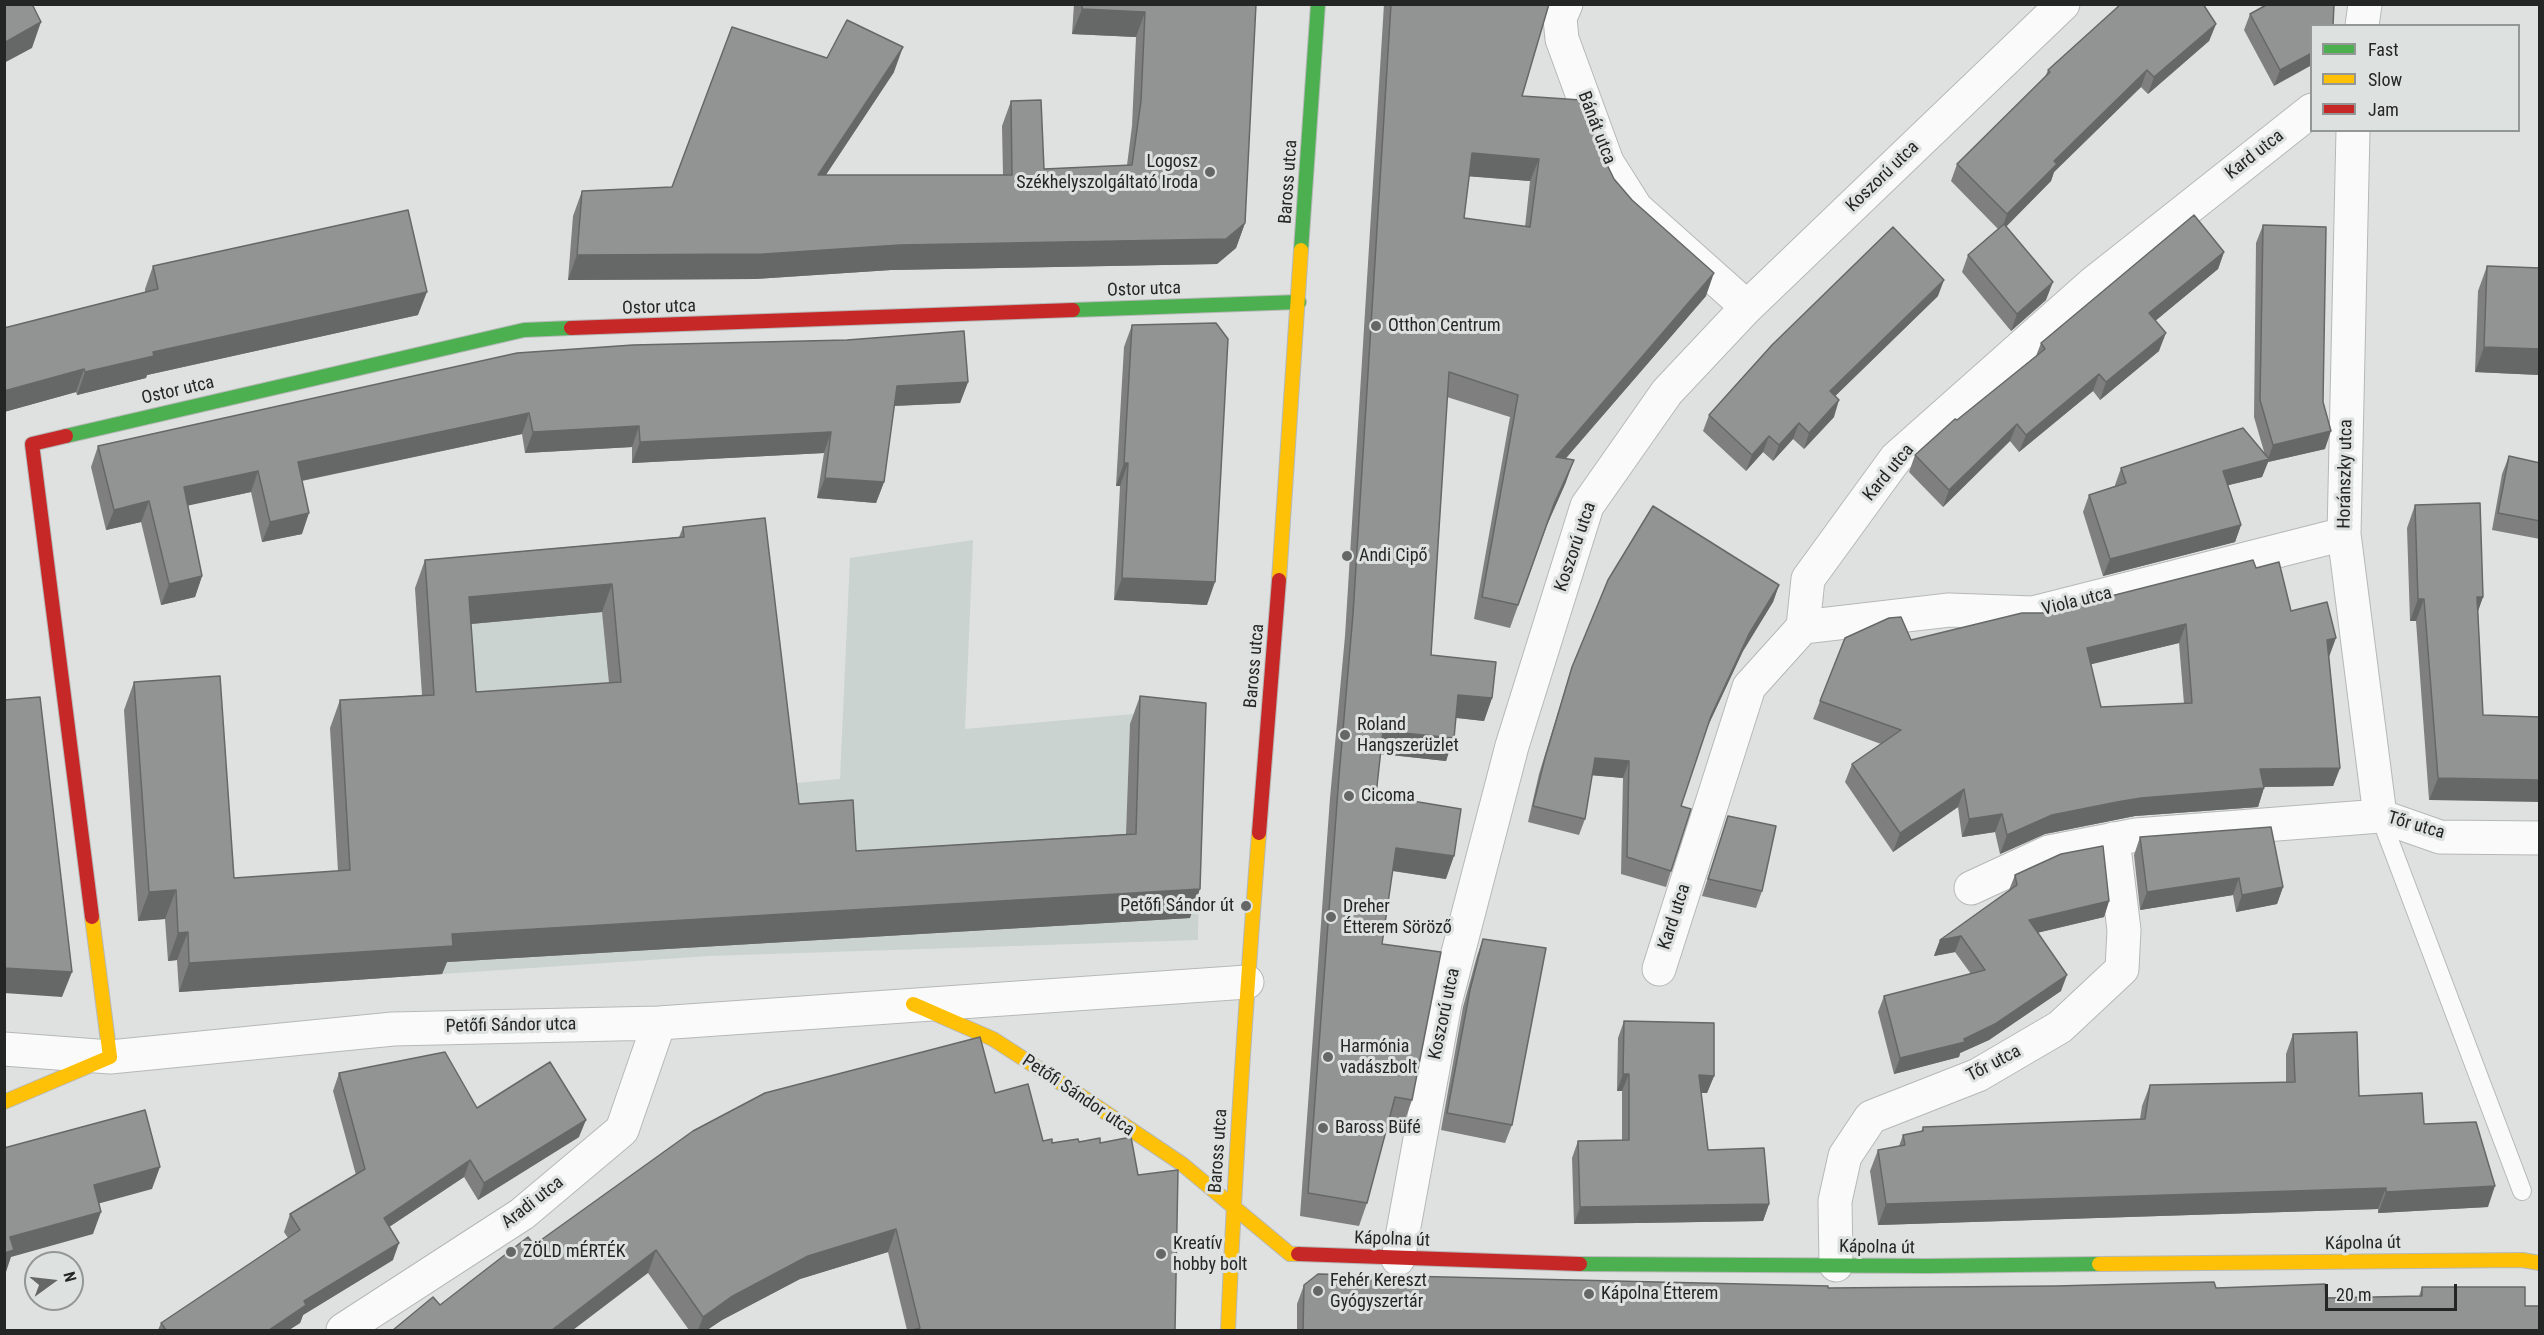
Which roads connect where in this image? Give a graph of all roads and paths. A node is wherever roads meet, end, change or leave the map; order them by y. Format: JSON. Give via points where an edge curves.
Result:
{"nodes":[{"id":1,"x":1318,"y":4,"type":"edge"},
{"id":2,"x":1566,"y":4,"type":"edge"},
{"id":3,"x":2063,"y":4,"type":"edge"},
{"id":4,"x":2365,"y":4,"type":"edge"},
{"id":5,"x":2362,"y":24,"type":"edge"},
{"id":6,"x":2310,"y":112,"type":"edge"},
{"id":7,"x":2353,"y":132,"type":"edge"},
{"id":8,"x":1299,"y":302,"type":"junction"},
{"id":9,"x":1747,"y":307,"type":"junction"},
{"id":10,"x":2344,"y":534,"type":"junction"},
{"id":11,"x":1803,"y":627,"type":"junction"},
{"id":12,"x":2380,"y":816,"type":"junction"},
{"id":13,"x":2540,"y":838,"type":"edge"},
{"id":14,"x":2113,"y":839,"type":"junction"},
{"id":15,"x":1971,"y":888,"type":"dead end"},
{"id":16,"x":1659,"y":969,"type":"dead end"},
{"id":17,"x":1247,"y":982,"type":"junction"},
{"id":18,"x":913,"y":1004,"type":"junction"},
{"id":19,"x":659,"y":1023,"type":"junction"},
{"id":20,"x":4,"y":1049,"type":"edge"},
{"id":21,"x":110,"y":1057,"type":"junction"},
{"id":22,"x":4,"y":1102,"type":"edge"},
{"id":23,"x":2522,"y":1191,"type":"dead end"},
{"id":24,"x":1233,"y":1205,"type":"junction"},
{"id":25,"x":1398,"y":1259,"type":"junction"},
{"id":26,"x":2540,"y":1263,"type":"edge"},
{"id":27,"x":1836,"y":1265,"type":"junction"},
{"id":28,"x":343,"y":1330,"type":"edge"},
{"id":29,"x":1228,"y":1330,"type":"edge"}],
"edges":[{"from":1,"to":8,"type":"street","name":"Baross utca"},
{"from":2,"to":9,"type":"street","name":"Bánát utca","via":[[1560,18],[1562,39],[1607,162],[1636,208]]},
{"from":3,"to":9,"type":"street","name":"Koszorú utca"},
{"from":4,"to":5,"type":"street"},
{"from":6,"to":11,"type":"street","name":"Kard utca","via":[[2091,285],[1896,458],[1808,579]]},
{"from":7,"to":10,"type":"street","name":"Horánszky utca"},
{"from":8,"to":17,"type":"street","name":"Baross utca"},
{"from":8,"to":21,"type":"street","name":"Ostor utca","via":[[524,330],[32,444]]},
{"from":9,"to":25,"type":"street","name":"Koszorú utca","via":[[1667,392],[1587,506],[1512,746],[1445,1004]]},
{"from":10,"to":11,"type":"street","name":"Viola utca","via":[[2033,613],[1949,610]]},
{"from":10,"to":12,"type":"street","name":"Horánszky utca"},
{"from":11,"to":16,"type":"street","name":"Kard utca","via":[[1749,687]]},
{"from":12,"to":13,"type":"street","name":"Tőr utca","via":[[2440,837]]},
{"from":12,"to":14,"type":"street","name":"Tőr utca"},
{"from":12,"to":23,"type":"lane"},
{"from":14,"to":15,"type":"street","name":"Tőr utca","via":[[2049,852]]},
{"from":14,"to":27,"type":"street","name":"Tőr utca","via":[[2124,930],[2121,969],[2060,1027],[1978,1075],[1871,1117],[1845,1156],[1835,1201]]},
{"from":17,"to":18,"type":"street","name":"Petőfi Sándor utca"},
{"from":17,"to":24,"type":"street","name":"Baross utca"},
{"from":18,"to":19,"type":"street","name":"Petőfi Sándor utca"},
{"from":18,"to":24,"type":"street","name":"Petőfi Sándor utca","via":[[1002,1045],[1182,1164]]},
{"from":19,"to":21,"type":"street","name":"Petőfi Sándor utca","via":[[393,1029]]},
{"from":19,"to":28,"type":"street","name":"Aradi utca","via":[[622,1130],[522,1214]]},
{"from":20,"to":21,"type":"street","name":"Petőfi Sándor utca"},
{"from":21,"to":22,"type":"street","name":"Petőfi Sándor utca"},
{"from":24,"to":25,"type":"street","name":"Kápolna út","via":[[1290,1254]]},
{"from":24,"to":29,"type":"street","name":"Baross utca"},
{"from":25,"to":27,"type":"street","name":"Kápolna út"},
{"from":26,"to":27,"type":"street","name":"Kápolna út","via":[[2522,1260]]}]}
